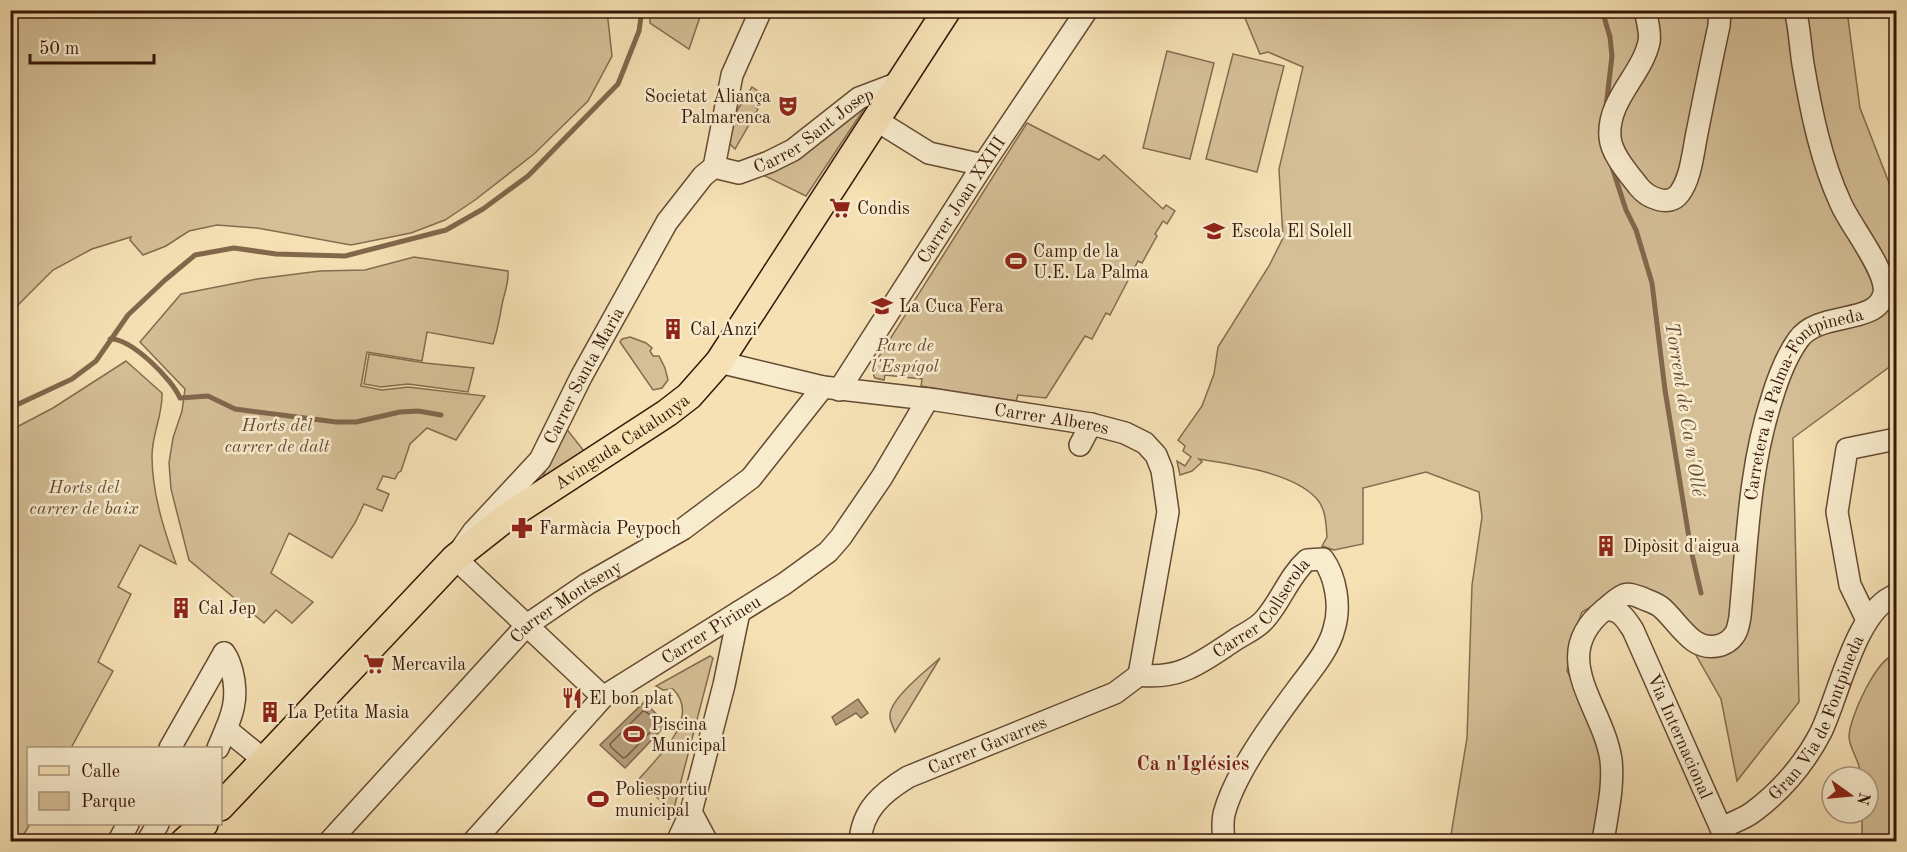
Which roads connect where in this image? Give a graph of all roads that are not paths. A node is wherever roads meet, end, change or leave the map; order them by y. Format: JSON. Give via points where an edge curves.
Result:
{"nodes":[{"id":1,"x":761,"y":10,"type":"edge"},
{"id":2,"x":947,"y":10,"type":"edge"},
{"id":3,"x":1087,"y":10,"type":"edge"},
{"id":4,"x":1645,"y":10,"type":"edge"},
{"id":5,"x":1720,"y":10,"type":"edge"},
{"id":6,"x":1795,"y":10,"type":"edge"},
{"id":7,"x":901,"y":81,"type":"junction"},
{"id":8,"x":876,"y":120,"type":"junction"},
{"id":9,"x":983,"y":165,"type":"junction"},
{"id":10,"x":714,"y":167,"type":"junction"},
{"id":11,"x":719,"y":362,"type":"junction"},
{"id":12,"x":831,"y":388,"type":"junction"},
{"id":13,"x":928,"y":399,"type":"junction"},
{"id":14,"x":1091,"y":424,"type":"junction"},
{"id":15,"x":1896,"y":439,"type":"edge"},
{"id":16,"x":1080,"y":445,"type":"dead end"},
{"id":17,"x":1159,"y":461,"type":"junction"},
{"id":18,"x":1146,"y":480,"type":"dead end"},
{"id":19,"x":455,"y":558,"type":"junction"},
{"id":20,"x":1896,"y":596,"type":"edge"},
{"id":21,"x":1604,"y":610,"type":"junction"},
{"id":22,"x":1665,"y":611,"type":"junction"},
{"id":23,"x":739,"y":612,"type":"junction"},
{"id":24,"x":1867,"y":620,"type":"junction"},
{"id":25,"x":527,"y":626,"type":"junction"},
{"id":26,"x":1634,"y":630,"type":"junction"},
{"id":27,"x":1138,"y":675,"type":"junction"},
{"id":28,"x":603,"y":697,"type":"junction"},
{"id":29,"x":222,"y":739,"type":"edge"},
{"id":30,"x":171,"y":747,"type":"edge"},
{"id":31,"x":264,"y":760,"type":"junction"},
{"id":32,"x":222,"y":805,"type":"edge"},
{"id":33,"x":691,"y":812,"type":"junction"},
{"id":34,"x":127,"y":825,"type":"edge"},
{"id":35,"x":157,"y":825,"type":"edge"},
{"id":36,"x":203,"y":825,"type":"edge"},
{"id":37,"x":1724,"y":835,"type":"edge"},
{"id":38,"x":118,"y":842,"type":"edge"},
{"id":39,"x":147,"y":842,"type":"edge"},
{"id":40,"x":184,"y":842,"type":"edge"},
{"id":41,"x":329,"y":842,"type":"edge"},
{"id":42,"x":473,"y":842,"type":"edge"},
{"id":43,"x":677,"y":842,"type":"edge"},
{"id":44,"x":706,"y":842,"type":"edge"},
{"id":45,"x":860,"y":842,"type":"edge"},
{"id":46,"x":1224,"y":842,"type":"edge"},
{"id":47,"x":1603,"y":842,"type":"edge"}],
"edges":[{"from":1,"to":10,"type":"street","via":[[732,75]]},
{"from":2,"to":7,"type":"main road","name":"Avinguda Catalunya"},
{"from":3,"to":9,"type":"street","name":"Carrer Joan XXIII"},
{"from":4,"to":5,"type":"street","via":[[1650,39],[1644,59],[1616,105],[1610,140],[1642,191],[1664,201],[1679,194],[1691,162]]},
{"from":6,"to":22,"type":"street","name":"Carretera la Palma-Fontpineda","via":[[1813,113],[1828,170],[1841,205],[1878,269],[1884,293],[1872,311],[1812,327],[1799,337],[1790,352],[1756,454],[1735,634],[1726,644],[1704,646]]},
{"from":7,"to":8,"type":"main road","name":"Avinguda Catalunya"},
{"from":7,"to":10,"type":"street","name":"Carrer Sant Josep","via":[[859,98],[793,150],[769,162],[739,173]]},
{"from":8,"to":9,"type":"street","via":[[929,153]]},
{"from":8,"to":11,"type":"main road","name":"Avinguda Catalunya"},
{"from":9,"to":12,"type":"street","name":"Carrer Joan XXIII"},
{"from":10,"to":19,"type":"street","name":"Carrer Santa Maria","via":[[667,222],[540,460],[473,532]]},
{"from":11,"to":12,"type":"street","name":"Carrer Alberes"},
{"from":11,"to":19,"type":"main road","name":"Avinguda Catalunya","via":[[689,396],[667,413],[507,517]]},
{"from":12,"to":13,"type":"street","name":"Carrer Alberes"},
{"from":12,"to":25,"type":"street","name":"Carrer Montseny","via":[[810,401],[751,478],[683,529],[587,584]]},
{"from":13,"to":14,"type":"street","name":"Carrer Alberes"},
{"from":13,"to":23,"type":"street","name":"Carrer Pirineu","via":[[882,477],[828,552]]},
{"from":14,"to":16,"type":"street"},
{"from":14,"to":17,"type":"street","name":"Carrer Alberes","via":[[1145,443]]},
{"from":15,"to":24,"type":"street","via":[[1847,448],[1837,512],[1850,585]]},
{"from":17,"to":18,"type":"street"},
{"from":17,"to":27,"type":"street","name":"Carrer Alberes","via":[[1168,512]]},
{"from":19,"to":25,"type":"street"},
{"from":19,"to":31,"type":"main road","name":"Avinguda Catalunya"},
{"from":20,"to":24,"type":"street","name":"Gran Via de Fontpineda","via":[[1878,606]]},
{"from":21,"to":22,"type":"street","via":[[1624,595],[1631,595]]},
{"from":21,"to":26,"type":"street","name":"Via Internacional","via":[[1612,609],[1624,616]]},
{"from":21,"to":47,"type":"street","via":[[1584,634],[1579,654],[1579,673],[1611,758]]},
{"from":22,"to":26,"type":"street","via":[[1643,610],[1634,620]]},
{"from":23,"to":28,"type":"street","name":"Carrer Pirineu"},
{"from":23,"to":33,"type":"street"},
{"from":24,"to":37,"type":"street","name":"Gran Via de Fontpineda","via":[[1820,733],[1790,779]]},
{"from":25,"to":28,"type":"street"},
{"from":25,"to":41,"type":"street","name":"Carrer Montseny"},
{"from":26,"to":37,"type":"street","name":"Via Internacional"},
{"from":27,"to":45,"type":"street","name":"Carrer Gavarres","via":[[1115,693],[885,791],[861,828]]},
{"from":27,"to":46,"type":"street","name":"Carrer Collserola","via":[[1156,677],[1197,665],[1264,621],[1307,560],[1323,559],[1332,572],[1337,612],[1328,644],[1229,797]]},
{"from":28,"to":42,"type":"street","name":"Carrer Pirineu"},
{"from":29,"to":30,"type":"street","via":[[236,701],[225,653]]},
{"from":29,"to":31,"type":"street"},
{"from":31,"to":32,"type":"main road","name":"Avinguda Catalunya"},
{"from":33,"to":43,"type":"street"},
{"from":33,"to":44,"type":"street"},
{"from":34,"to":38,"type":"street"},
{"from":35,"to":39,"type":"street"},
{"from":36,"to":40,"type":"main road"}]}
